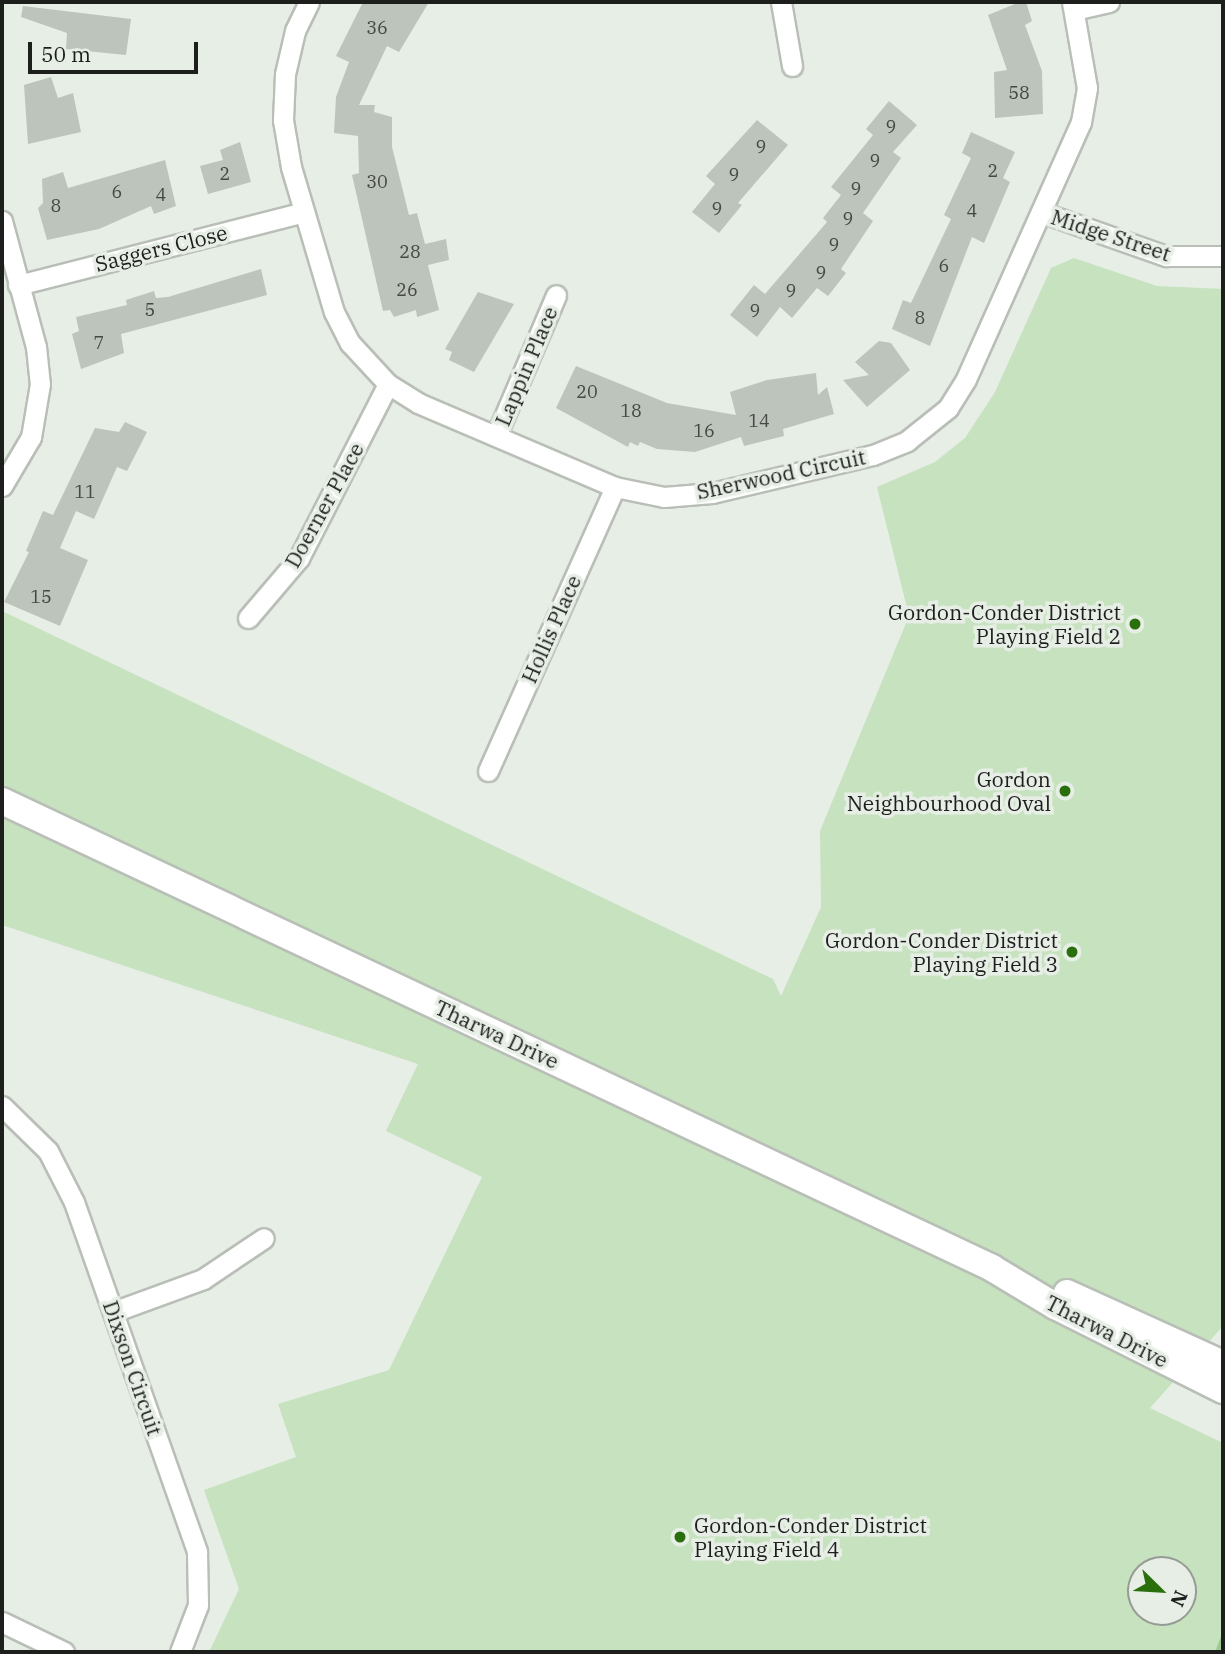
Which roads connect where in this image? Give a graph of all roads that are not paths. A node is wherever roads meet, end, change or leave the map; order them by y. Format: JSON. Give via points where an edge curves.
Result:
{"nodes":[{"id":1,"x":309,"y":2,"type":"edge"},
{"id":2,"x":781,"y":2,"type":"edge"},
{"id":3,"x":1109,"y":2,"type":"edge"},
{"id":4,"x":1073,"y":6,"type":"edge"},
{"id":5,"x":792,"y":66,"type":"dead end"},
{"id":6,"x":304,"y":212,"type":"junction"},
{"id":7,"x":1041,"y":212,"type":"junction"},
{"id":8,"x":2,"y":221,"type":"edge"},
{"id":9,"x":1223,"y":256,"type":"edge"},
{"id":10,"x":19,"y":285,"type":"junction"},
{"id":11,"x":556,"y":295,"type":"dead end"},
{"id":12,"x":387,"y":384,"type":"junction"},
{"id":13,"x":496,"y":436,"type":"junction"},
{"id":14,"x":2,"y":485,"type":"edge"},
{"id":15,"x":615,"y":487,"type":"junction"},
{"id":16,"x":248,"y":618,"type":"dead end"},
{"id":17,"x":488,"y":771,"type":"dead end"},
{"id":18,"x":2,"y":801,"type":"edge"},
{"id":19,"x":2,"y":1106,"type":"edge"},
{"id":20,"x":264,"y":1238,"type":"dead end"},
{"id":21,"x":992,"y":1268,"type":"junction"},
{"id":22,"x":113,"y":1312,"type":"junction"},
{"id":23,"x":1223,"y":1364,"type":"edge"},
{"id":24,"x":1223,"y":1390,"type":"edge"},
{"id":25,"x":2,"y":1622,"type":"edge"},
{"id":26,"x":64,"y":1652,"type":"edge"},
{"id":27,"x":180,"y":1652,"type":"edge"}],
"edges":[{"from":1,"to":6,"type":"street","name":"Sherwood Circuit","via":[[295,31],[285,74],[283,120]]},
{"from":2,"to":5,"type":"street"},
{"from":3,"to":4,"type":"street"},
{"from":4,"to":7,"type":"street","name":"Sherwood Circuit","via":[[1087,88],[1081,122]]},
{"from":6,"to":10,"type":"street","name":"Saggers Close"},
{"from":6,"to":12,"type":"street","name":"Sherwood Circuit","via":[[334,312],[350,343]]},
{"from":7,"to":9,"type":"street","name":"Midge Street","via":[[1166,256]]},
{"from":7,"to":15,"type":"street","name":"Sherwood Circuit","via":[[966,379],[936,421],[908,441],[873,455],[712,493],[664,497]]},
{"from":8,"to":10,"type":"street"},
{"from":10,"to":14,"type":"street","via":[[36,347],[40,402],[31,437]]},
{"from":11,"to":13,"type":"street","name":"Lappin Place"},
{"from":12,"to":13,"type":"street","name":"Sherwood Circuit","via":[[418,403]]},
{"from":12,"to":16,"type":"street","name":"Doerner Place","via":[[299,558]]},
{"from":13,"to":15,"type":"street","name":"Sherwood Circuit"},
{"from":15,"to":17,"type":"street","name":"Hollis Place"},
{"from":18,"to":21,"type":"main road","name":"Tharwa Drive"},
{"from":19,"to":22,"type":"street","name":"Dixson Circuit","via":[[21,1121],[59,1167]]},
{"from":20,"to":22,"type":"street","via":[[203,1279]]},
{"from":21,"to":23,"type":"main road","name":"Tharwa Drive","via":[[1063,1291]]},
{"from":21,"to":24,"type":"main road","name":"Tharwa Drive","via":[[1055,1306]]},
{"from":22,"to":27,"type":"street","name":"Dixson Circuit","via":[[197,1552],[198,1605]]},
{"from":25,"to":26,"type":"street"}]}
